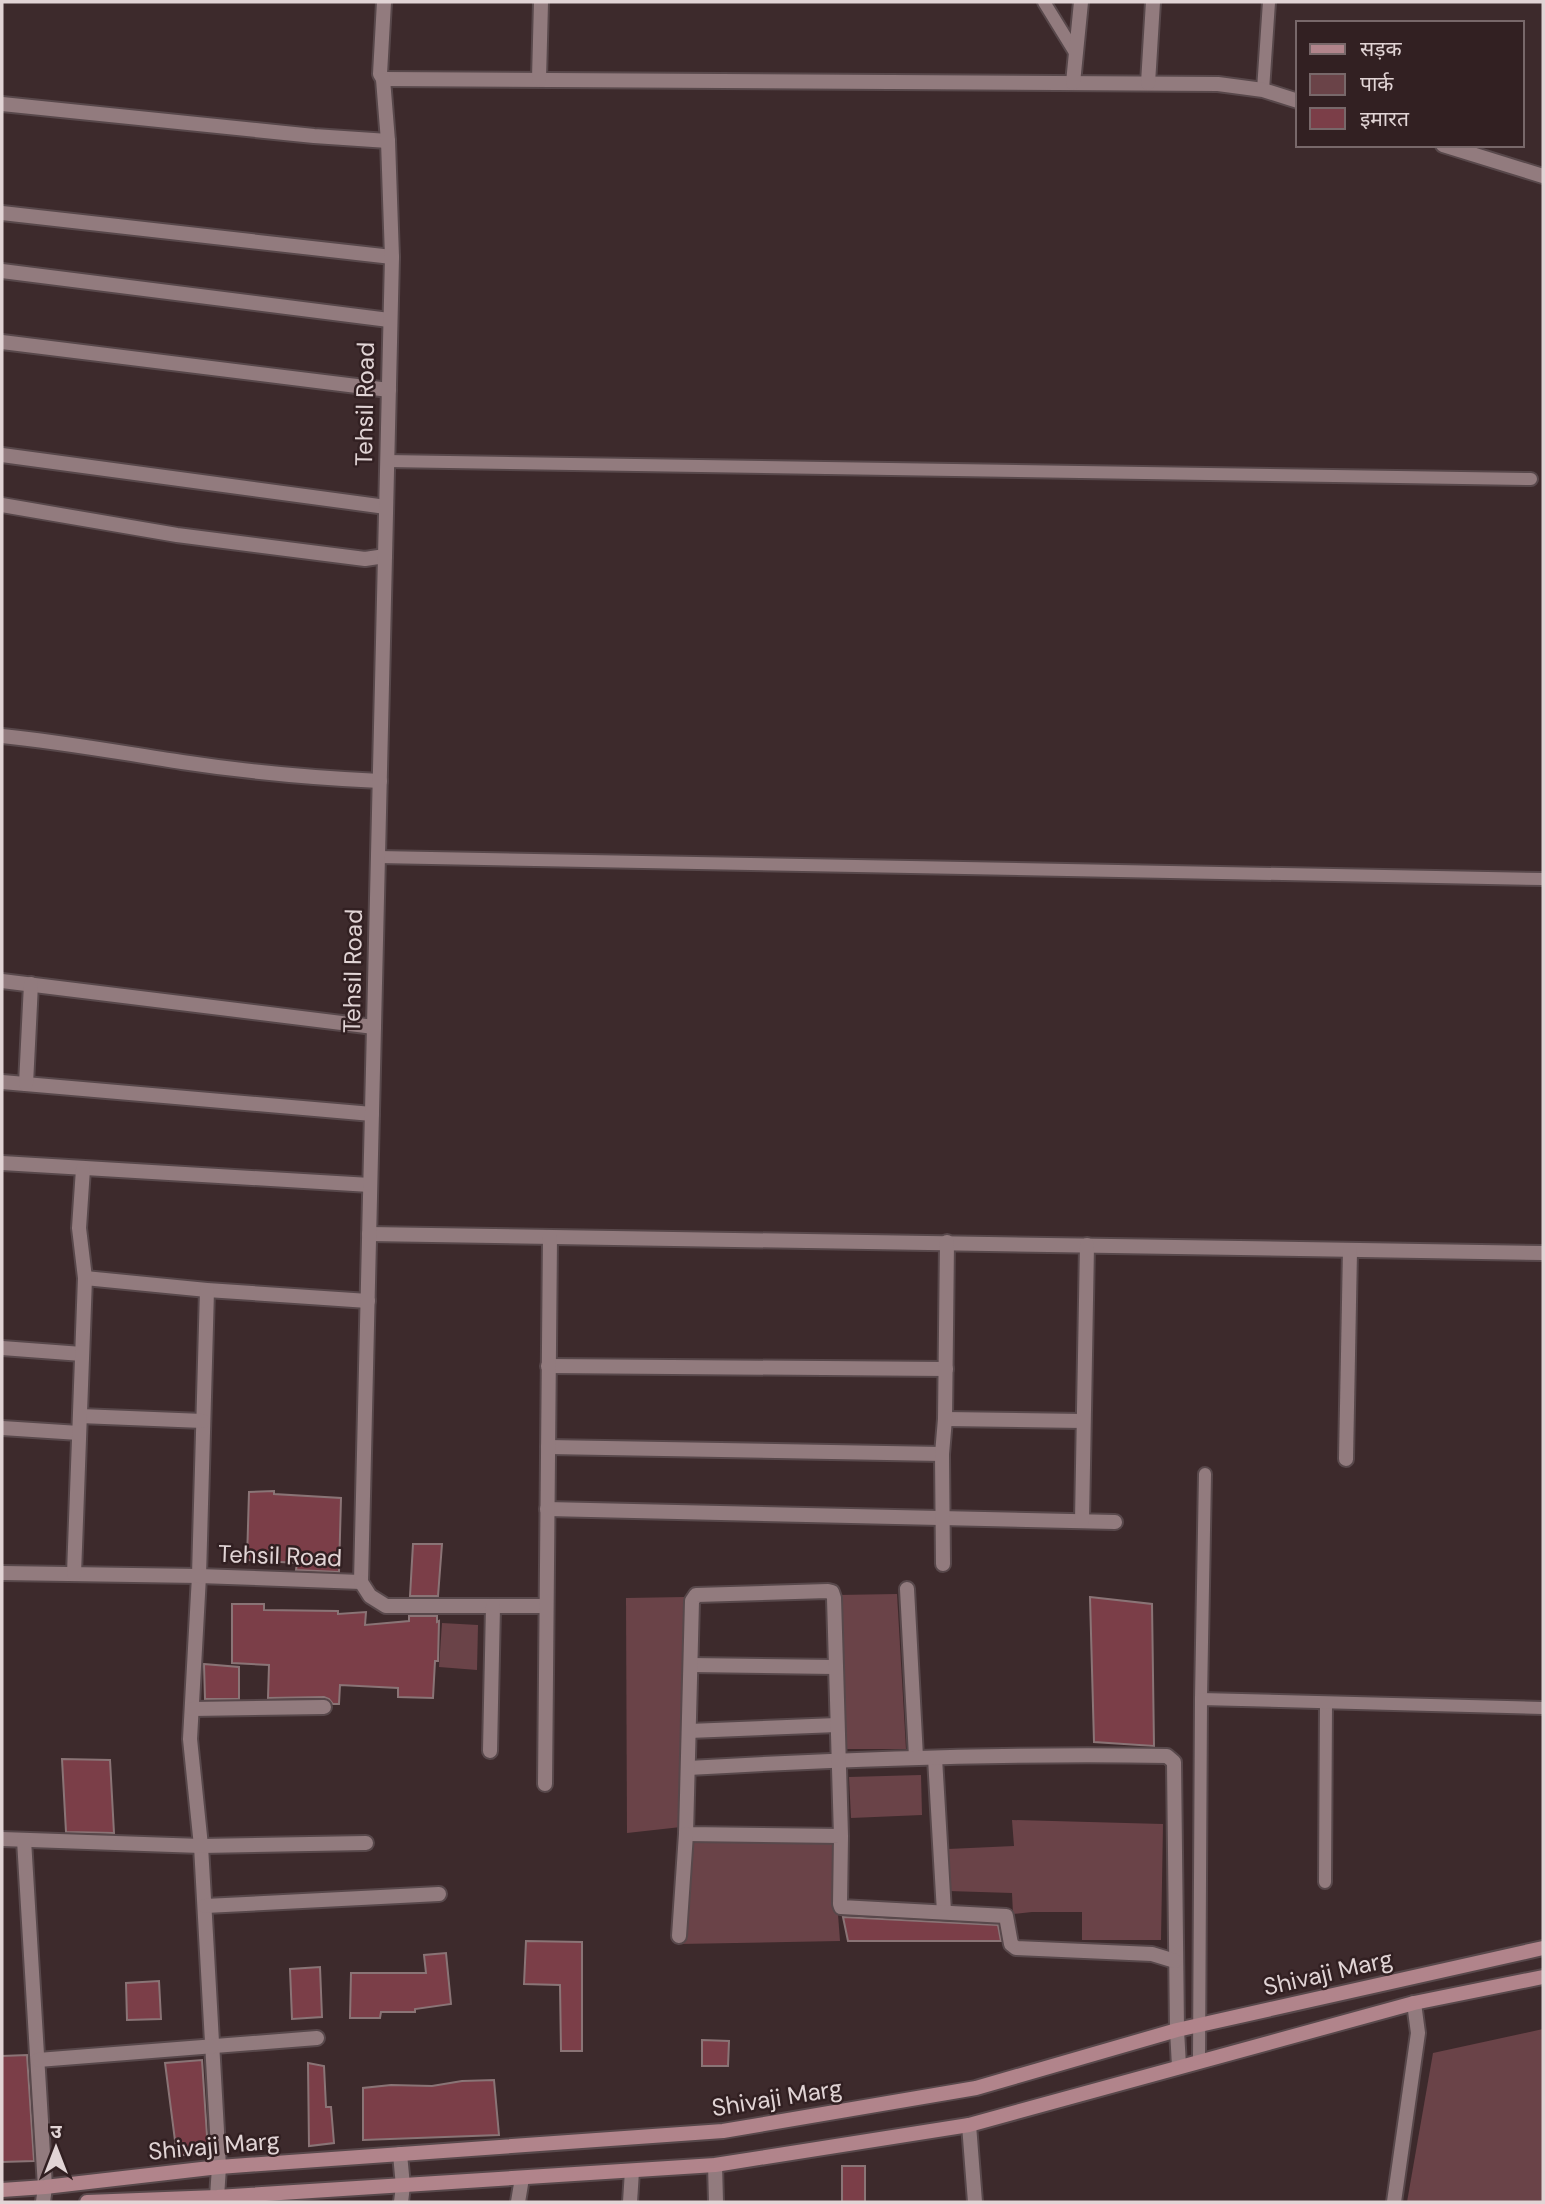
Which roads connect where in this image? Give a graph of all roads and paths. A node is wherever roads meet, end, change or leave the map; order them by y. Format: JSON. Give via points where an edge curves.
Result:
{"nodes":[{"id":1,"x":384,"y":2,"type":"edge"},
{"id":2,"x":541,"y":2,"type":"edge"},
{"id":3,"x":1044,"y":2,"type":"edge"},
{"id":4,"x":1081,"y":2,"type":"edge"},
{"id":5,"x":1153,"y":2,"type":"edge"},
{"id":6,"x":1269,"y":2,"type":"edge"},
{"id":7,"x":1076,"y":54,"type":"junction"},
{"id":8,"x":383,"y":79,"type":"junction"},
{"id":9,"x":539,"y":79,"type":"junction"},
{"id":10,"x":1073,"y":83,"type":"junction"},
{"id":11,"x":1148,"y":83,"type":"junction"},
{"id":12,"x":1263,"y":90,"type":"junction"},
{"id":13,"x":1296,"y":100,"type":"edge"},
{"id":14,"x":2,"y":104,"type":"edge"},
{"id":15,"x":388,"y":141,"type":"junction"},
{"id":16,"x":1449,"y":147,"type":"edge"},
{"id":17,"x":1543,"y":176,"type":"edge"},
{"id":18,"x":2,"y":213,"type":"edge"},
{"id":19,"x":392,"y":257,"type":"junction"},
{"id":20,"x":2,"y":271,"type":"edge"},
{"id":21,"x":389,"y":320,"type":"junction"},
{"id":22,"x":2,"y":342,"type":"edge"},
{"id":23,"x":389,"y":390,"type":"junction"},
{"id":24,"x":2,"y":455,"type":"edge"},
{"id":25,"x":387,"y":461,"type":"junction"},
{"id":26,"x":1531,"y":479,"type":"dead end"},
{"id":27,"x":2,"y":505,"type":"edge"},
{"id":28,"x":386,"y":507,"type":"junction"},
{"id":29,"x":385,"y":555,"type":"junction"},
{"id":30,"x":2,"y":736,"type":"edge"},
{"id":31,"x":380,"y":781,"type":"junction"},
{"id":32,"x":378,"y":857,"type":"junction"},
{"id":33,"x":1543,"y":880,"type":"edge"},
{"id":34,"x":2,"y":981,"type":"edge"},
{"id":35,"x":31,"y":985,"type":"junction"},
{"id":36,"x":374,"y":1027,"type":"junction"},
{"id":37,"x":2,"y":1082,"type":"edge"},
{"id":38,"x":26,"y":1084,"type":"junction"},
{"id":39,"x":372,"y":1114,"type":"junction"},
{"id":40,"x":2,"y":1163,"type":"edge"},
{"id":41,"x":83,"y":1169,"type":"junction"},
{"id":42,"x":370,"y":1185,"type":"junction"},
{"id":43,"x":369,"y":1234,"type":"junction"},
{"id":44,"x":550,"y":1237,"type":"junction"},
{"id":45,"x":947,"y":1242,"type":"junction"},
{"id":46,"x":1087,"y":1245,"type":"junction"},
{"id":47,"x":1350,"y":1250,"type":"junction"},
{"id":48,"x":1543,"y":1253,"type":"edge"},
{"id":49,"x":85,"y":1278,"type":"junction"},
{"id":50,"x":207,"y":1290,"type":"junction"},
{"id":51,"x":368,"y":1301,"type":"junction"},
{"id":52,"x":2,"y":1348,"type":"edge"},
{"id":53,"x":82,"y":1354,"type":"junction"},
{"id":54,"x":548,"y":1366,"type":"junction"},
{"id":55,"x":946,"y":1369,"type":"junction"},
{"id":56,"x":80,"y":1416,"type":"junction"},
{"id":57,"x":945,"y":1419,"type":"junction"},
{"id":58,"x":203,"y":1421,"type":"junction"},
{"id":59,"x":1083,"y":1421,"type":"junction"},
{"id":60,"x":2,"y":1428,"type":"edge"},
{"id":61,"x":79,"y":1433,"type":"junction"},
{"id":62,"x":548,"y":1447,"type":"junction"},
{"id":63,"x":942,"y":1454,"type":"junction"},
{"id":64,"x":1346,"y":1459,"type":"dead end"},
{"id":65,"x":1205,"y":1474,"type":"dead end"},
{"id":66,"x":547,"y":1509,"type":"junction"},
{"id":67,"x":944,"y":1518,"type":"junction"},
{"id":68,"x":1082,"y":1521,"type":"junction"},
{"id":69,"x":1115,"y":1522,"type":"dead end"},
{"id":70,"x":943,"y":1564,"type":"dead end"},
{"id":71,"x":2,"y":1573,"type":"edge"},
{"id":72,"x":74,"y":1574,"type":"junction"},
{"id":73,"x":199,"y":1576,"type":"junction"},
{"id":74,"x":361,"y":1582,"type":"junction"},
{"id":75,"x":907,"y":1588,"type":"dead end"},
{"id":76,"x":493,"y":1606,"type":"junction"},
{"id":77,"x":546,"y":1606,"type":"junction"},
{"id":78,"x":691,"y":1665,"type":"junction"},
{"id":79,"x":835,"y":1667,"type":"junction"},
{"id":80,"x":1201,"y":1699,"type":"junction"},
{"id":81,"x":1326,"y":1703,"type":"junction"},
{"id":82,"x":324,"y":1707,"type":"dead end"},
{"id":83,"x":1543,"y":1708,"type":"edge"},
{"id":84,"x":192,"y":1709,"type":"junction"},
{"id":85,"x":836,"y":1725,"type":"junction"},
{"id":86,"x":689,"y":1731,"type":"junction"},
{"id":87,"x":491,"y":1751,"type":"dead end"},
{"id":88,"x":916,"y":1757,"type":"junction"},
{"id":89,"x":935,"y":1758,"type":"junction"},
{"id":90,"x":838,"y":1760,"type":"junction"},
{"id":91,"x":688,"y":1768,"type":"junction"},
{"id":92,"x":545,"y":1784,"type":"dead end"},
{"id":93,"x":686,"y":1834,"type":"junction"},
{"id":94,"x":841,"y":1836,"type":"junction"},
{"id":95,"x":2,"y":1839,"type":"edge"},
{"id":96,"x":24,"y":1840,"type":"junction"},
{"id":97,"x":366,"y":1843,"type":"dead end"},
{"id":98,"x":201,"y":1846,"type":"junction"},
{"id":99,"x":1325,"y":1882,"type":"dead end"},
{"id":100,"x":439,"y":1894,"type":"dead end"},
{"id":101,"x":205,"y":1906,"type":"junction"},
{"id":102,"x":944,"y":1912,"type":"junction"},
{"id":103,"x":679,"y":1936,"type":"dead end"},
{"id":104,"x":1543,"y":1948,"type":"edge"},
{"id":105,"x":1175,"y":1961,"type":"junction"},
{"id":106,"x":1543,"y":1977,"type":"edge"},
{"id":107,"x":1413,"y":2003,"type":"junction"},
{"id":108,"x":1199,"y":2025,"type":"junction"},
{"id":109,"x":1177,"y":2030,"type":"junction"},
{"id":110,"x":317,"y":2038,"type":"dead end"},
{"id":111,"x":212,"y":2048,"type":"junction"},
{"id":112,"x":38,"y":2060,"type":"junction"},
{"id":113,"x":1199,"y":2061,"type":"junction"},
{"id":114,"x":1179,"y":2066,"type":"junction"},
{"id":115,"x":969,"y":2125,"type":"junction"},
{"id":116,"x":400,"y":2154,"type":"junction"},
{"id":117,"x":715,"y":2165,"type":"junction"},
{"id":118,"x":219,"y":2167,"type":"junction"},
{"id":119,"x":632,"y":2171,"type":"junction"},
{"id":120,"x":522,"y":2178,"type":"junction"},
{"id":121,"x":403,"y":2186,"type":"junction"},
{"id":122,"x":45,"y":2187,"type":"junction"},
{"id":123,"x":2,"y":2190,"type":"edge"},
{"id":124,"x":217,"y":2197,"type":"junction"},
{"id":125,"x":43,"y":2202,"type":"edge"},
{"id":126,"x":87,"y":2202,"type":"edge"},
{"id":127,"x":401,"y":2202,"type":"edge"},
{"id":128,"x":518,"y":2202,"type":"edge"},
{"id":129,"x":629,"y":2202,"type":"edge"},
{"id":130,"x":716,"y":2202,"type":"edge"},
{"id":131,"x":975,"y":2202,"type":"edge"},
{"id":132,"x":1394,"y":2202,"type":"edge"}],
"edges":[{"from":1,"to":8,"type":"street","name":"Tehsil Road"},
{"from":2,"to":9,"type":"street"},
{"from":3,"to":7,"type":"lane"},
{"from":4,"to":7,"type":"street"},
{"from":5,"to":11,"type":"street"},
{"from":6,"to":12,"type":"lane"},
{"from":7,"to":10,"type":"street"},
{"from":8,"to":9,"type":"street"},
{"from":8,"to":15,"type":"street","name":"Tehsil Road"},
{"from":9,"to":10,"type":"street"},
{"from":10,"to":11,"type":"street"},
{"from":11,"to":12,"type":"street"},
{"from":12,"to":13,"type":"street"},
{"from":14,"to":15,"type":"street"},
{"from":15,"to":19,"type":"street","name":"Tehsil Road"},
{"from":16,"to":17,"type":"street"},
{"from":18,"to":19,"type":"street"},
{"from":19,"to":21,"type":"street","name":"Tehsil Road"},
{"from":20,"to":21,"type":"street"},
{"from":21,"to":23,"type":"street","name":"Tehsil Road"},
{"from":22,"to":23,"type":"street"},
{"from":23,"to":25,"type":"street","name":"Tehsil Road"},
{"from":24,"to":28,"type":"street"},
{"from":25,"to":26,"type":"lane"},
{"from":25,"to":28,"type":"street","name":"Tehsil Road"},
{"from":27,"to":29,"type":"street","via":[[177,535],[365,559]]},
{"from":28,"to":29,"type":"street","name":"Tehsil Road"},
{"from":29,"to":31,"type":"street","name":"Tehsil Road"},
{"from":30,"to":31,"type":"street","via":[[185,763]]},
{"from":31,"to":32,"type":"street","name":"Tehsil Road"},
{"from":32,"to":33,"type":"lane"},
{"from":32,"to":36,"type":"street","name":"Tehsil Road"},
{"from":34,"to":35,"type":"street"},
{"from":35,"to":36,"type":"street"},
{"from":35,"to":38,"type":"street"},
{"from":36,"to":39,"type":"street","name":"Tehsil Road"},
{"from":37,"to":38,"type":"street"},
{"from":38,"to":39,"type":"street"},
{"from":39,"to":42,"type":"street","name":"Tehsil Road"},
{"from":40,"to":41,"type":"street"},
{"from":41,"to":42,"type":"street"},
{"from":41,"to":49,"type":"street","via":[[79,1228]]},
{"from":42,"to":43,"type":"street","name":"Tehsil Road"},
{"from":43,"to":44,"type":"street"},
{"from":43,"to":51,"type":"street","name":"Tehsil Road"},
{"from":44,"to":45,"type":"street"},
{"from":44,"to":54,"type":"street"},
{"from":45,"to":46,"type":"street"},
{"from":45,"to":55,"type":"street"},
{"from":46,"to":47,"type":"street"},
{"from":46,"to":59,"type":"street"},
{"from":47,"to":48,"type":"street"},
{"from":47,"to":64,"type":"street"},
{"from":49,"to":50,"type":"street"},
{"from":49,"to":53,"type":"street"},
{"from":50,"to":51,"type":"street"},
{"from":50,"to":58,"type":"street"},
{"from":51,"to":74,"type":"street","name":"Tehsil Road"},
{"from":52,"to":53,"type":"street"},
{"from":53,"to":56,"type":"street"},
{"from":54,"to":55,"type":"street"},
{"from":54,"to":62,"type":"street"},
{"from":55,"to":57,"type":"street"},
{"from":56,"to":58,"type":"street"},
{"from":56,"to":61,"type":"street"},
{"from":57,"to":59,"type":"street"},
{"from":57,"to":63,"type":"street"},
{"from":58,"to":73,"type":"street"},
{"from":59,"to":68,"type":"street"},
{"from":60,"to":61,"type":"street"},
{"from":61,"to":72,"type":"street"},
{"from":62,"to":63,"type":"street"},
{"from":62,"to":66,"type":"street"},
{"from":63,"to":67,"type":"street"},
{"from":65,"to":80,"type":"lane"},
{"from":66,"to":67,"type":"street"},
{"from":66,"to":77,"type":"street"},
{"from":67,"to":68,"type":"street"},
{"from":67,"to":70,"type":"street"},
{"from":68,"to":69,"type":"street"},
{"from":71,"to":72,"type":"street","name":"Tehsil Road"},
{"from":72,"to":73,"type":"street","name":"Tehsil Road"},
{"from":73,"to":74,"type":"street","name":"Tehsil Road"},
{"from":73,"to":84,"type":"street"},
{"from":74,"to":76,"type":"street","via":[[370,1596],[386,1606]]},
{"from":75,"to":88,"type":"street"},
{"from":76,"to":77,"type":"street"},
{"from":76,"to":87,"type":"street"},
{"from":77,"to":92,"type":"street"},
{"from":78,"to":79,"type":"street"},
{"from":78,"to":79,"type":"street","via":[[691,1601],[696,1595],[828,1591],[834,1598]]},
{"from":78,"to":86,"type":"street"},
{"from":79,"to":85,"type":"street"},
{"from":80,"to":81,"type":"lane"},
{"from":80,"to":108,"type":"lane"},
{"from":81,"to":83,"type":"lane"},
{"from":81,"to":99,"type":"lane"},
{"from":82,"to":84,"type":"street"},
{"from":84,"to":98,"type":"street","via":[[190,1739]]},
{"from":85,"to":86,"type":"street"},
{"from":85,"to":90,"type":"street"},
{"from":86,"to":91,"type":"street"},
{"from":88,"to":89,"type":"street"},
{"from":88,"to":90,"type":"street"},
{"from":89,"to":102,"type":"street"},
{"from":89,"to":105,"type":"street","via":[[1084,1754],[1172,1759]]},
{"from":90,"to":91,"type":"street"},
{"from":90,"to":94,"type":"street"},
{"from":91,"to":93,"type":"street"},
{"from":93,"to":94,"type":"street"},
{"from":93,"to":103,"type":"street"},
{"from":94,"to":102,"type":"street","via":[[841,1907]]},
{"from":95,"to":96,"type":"street"},
{"from":96,"to":98,"type":"street"},
{"from":96,"to":112,"type":"street"},
{"from":97,"to":98,"type":"street"},
{"from":98,"to":101,"type":"street"},
{"from":100,"to":101,"type":"street"},
{"from":101,"to":111,"type":"street"},
{"from":102,"to":105,"type":"street","via":[[1006,1916],[1016,1948],[1152,1954]]},
{"from":104,"to":108,"type":"main road","name":"Shivaji Marg"},
{"from":105,"to":109,"type":"street"},
{"from":106,"to":107,"type":"main road","name":"Shivaji Marg"},
{"from":107,"to":113,"type":"main road","name":"Shivaji Marg"},
{"from":107,"to":132,"type":"street","via":[[1418,2033]]},
{"from":108,"to":109,"type":"main road","name":"Shivaji Marg"},
{"from":108,"to":113,"type":"lane"},
{"from":109,"to":114,"type":"street"},
{"from":109,"to":116,"type":"main road","name":"Shivaji Marg","via":[[976,2088],[723,2131]]},
{"from":110,"to":111,"type":"street"},
{"from":111,"to":112,"type":"street"},
{"from":111,"to":118,"type":"street"},
{"from":112,"to":122,"type":"street"},
{"from":113,"to":114,"type":"main road","name":"Shivaji Marg"},
{"from":114,"to":115,"type":"main road","name":"Shivaji Marg"},
{"from":115,"to":117,"type":"main road","name":"Shivaji Marg"},
{"from":115,"to":131,"type":"street"},
{"from":116,"to":118,"type":"main road","name":"Shivaji Marg"},
{"from":116,"to":121,"type":"street"},
{"from":117,"to":119,"type":"main road","name":"Shivaji Marg"},
{"from":117,"to":130,"type":"street"},
{"from":118,"to":122,"type":"main road","name":"Shivaji Marg"},
{"from":118,"to":124,"type":"street"},
{"from":119,"to":120,"type":"main road","name":"Shivaji Marg"},
{"from":119,"to":129,"type":"street"},
{"from":120,"to":121,"type":"main road","name":"Shivaji Marg"},
{"from":120,"to":128,"type":"street"},
{"from":121,"to":124,"type":"main road","name":"Shivaji Marg"},
{"from":121,"to":127,"type":"street"},
{"from":122,"to":123,"type":"main road","name":"Shivaji Marg"},
{"from":122,"to":125,"type":"street"},
{"from":124,"to":126,"type":"main road","name":"Shivaji Marg"}]}
